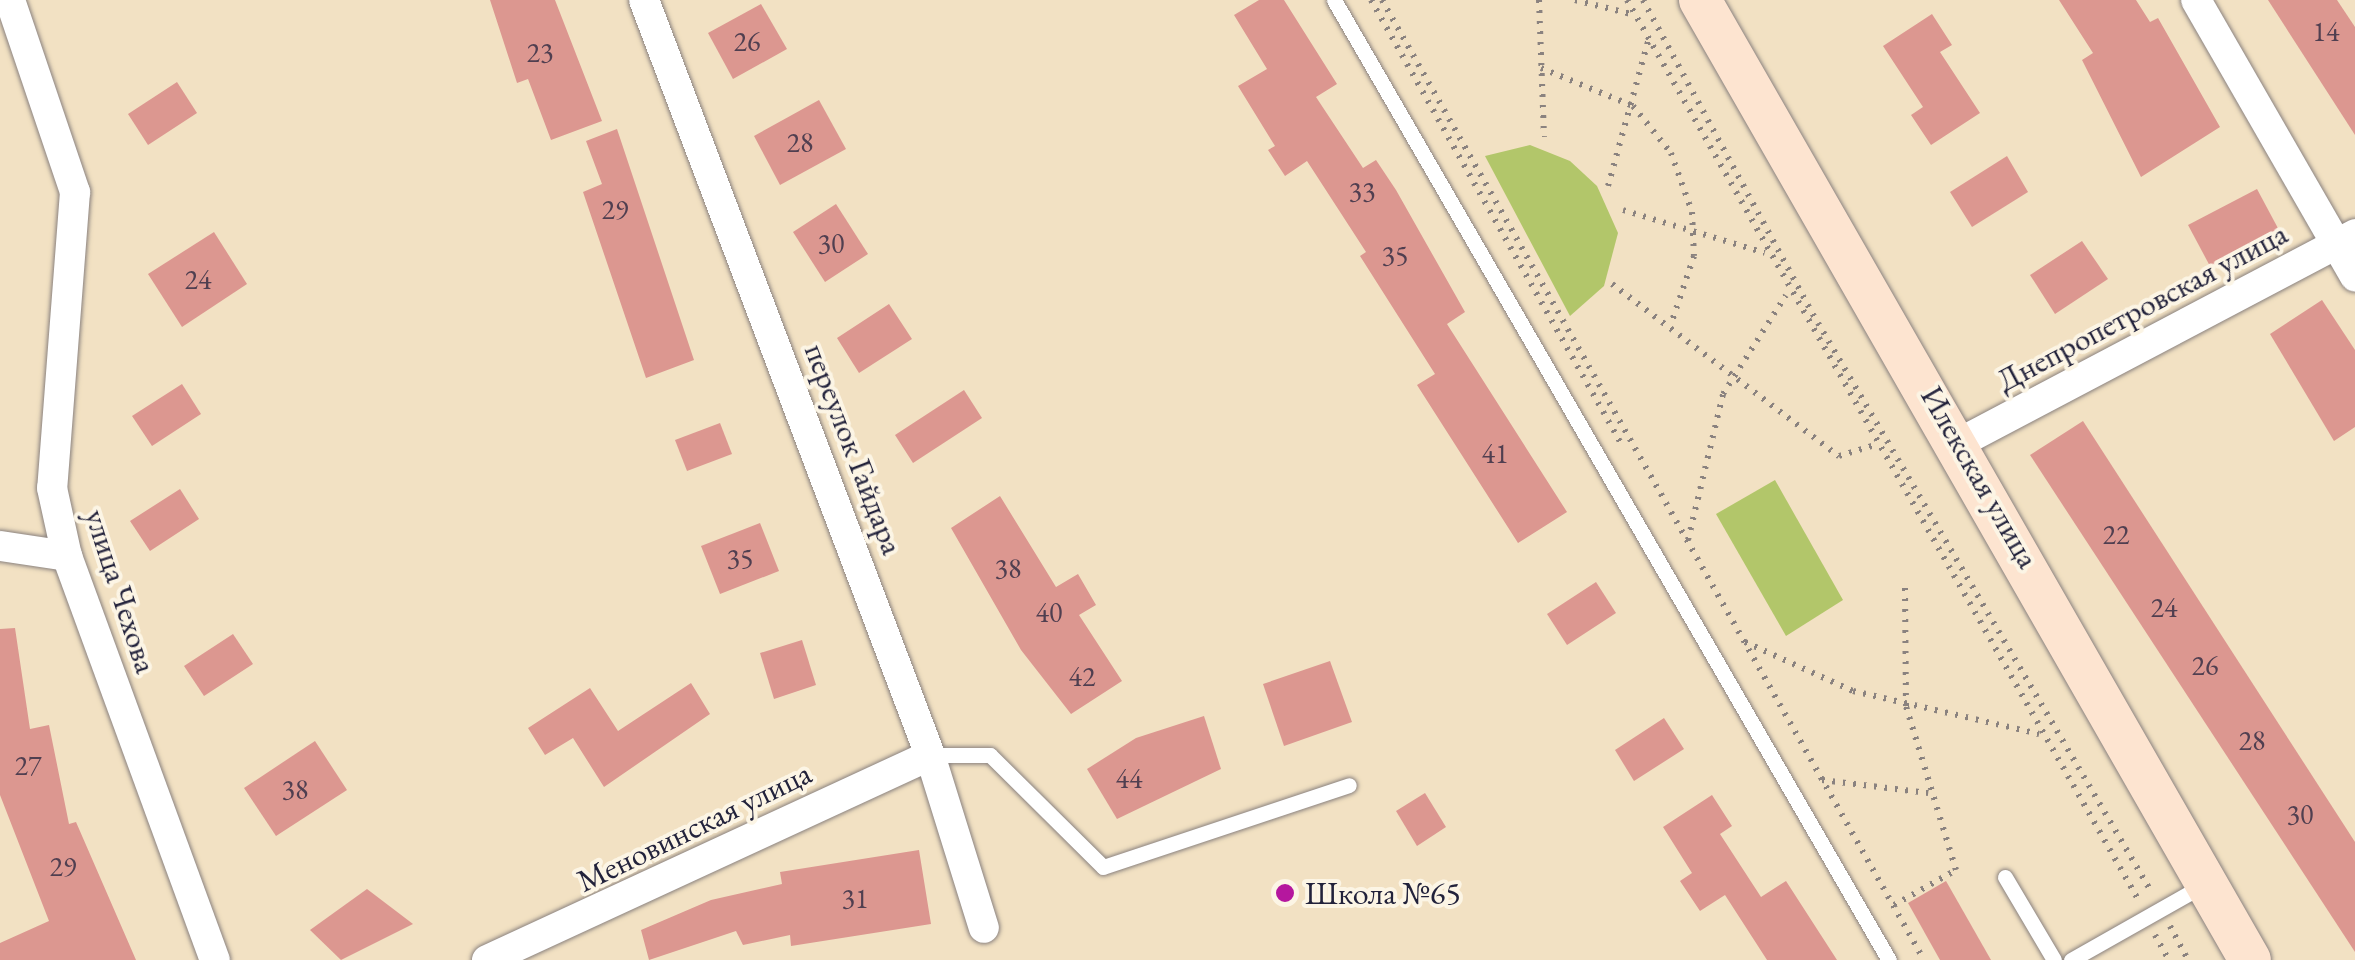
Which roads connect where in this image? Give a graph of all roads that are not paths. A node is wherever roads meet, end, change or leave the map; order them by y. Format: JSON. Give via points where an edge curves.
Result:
{"nodes":[{"id":1,"x":10,"y":0,"type":"edge"},
{"id":2,"x":644,"y":0,"type":"edge"},
{"id":3,"x":1334,"y":0,"type":"edge"},
{"id":4,"x":1700,"y":0,"type":"edge"},
{"id":5,"x":2196,"y":0,"type":"edge"},
{"id":6,"x":2345,"y":239,"type":"edge"},
{"id":7,"x":2355,"y":277,"type":"edge"},
{"id":8,"x":1961,"y":442,"type":"junction"},
{"id":9,"x":0,"y":546,"type":"edge"},
{"id":10,"x":66,"y":556,"type":"junction"},
{"id":11,"x":930,"y":754,"type":"junction"},
{"id":12,"x":1349,"y":785,"type":"dead end"},
{"id":13,"x":2005,"y":877,"type":"dead end"},
{"id":14,"x":2208,"y":882,"type":"junction"},
{"id":15,"x":984,"y":928,"type":"dead end"},
{"id":16,"x":215,"y":960,"type":"edge"},
{"id":17,"x":487,"y":960,"type":"edge"},
{"id":18,"x":1889,"y":960,"type":"edge"},
{"id":19,"x":2054,"y":960,"type":"edge"},
{"id":20,"x":2071,"y":960,"type":"edge"},
{"id":21,"x":2250,"y":960,"type":"edge"}],
"edges":[{"from":1,"to":10,"type":"street","name":"улица Чехова","via":[[75,192],[52,488]]},
{"from":2,"to":11,"type":"street","name":"переулок Гайдара"},
{"from":3,"to":18,"type":"lane"},
{"from":4,"to":8,"type":"street","name":"Илекская улица"},
{"from":5,"to":6,"type":"street"},
{"from":6,"to":7,"type":"street"},
{"from":6,"to":8,"type":"street","name":"Днепропетровская улица"},
{"from":8,"to":14,"type":"street","name":"Илекская улица"},
{"from":9,"to":10,"type":"street"},
{"from":10,"to":16,"type":"street","name":"улица Чехова"},
{"from":11,"to":12,"type":"lane","via":[[990,755],[1104,867]]},
{"from":11,"to":15,"type":"street","name":"переулок Гайдара"},
{"from":11,"to":17,"type":"street","name":"Меновинская улица"},
{"from":13,"to":19,"type":"lane"},
{"from":14,"to":20,"type":"lane"},
{"from":14,"to":21,"type":"street","name":"Илекская улица"}]}
